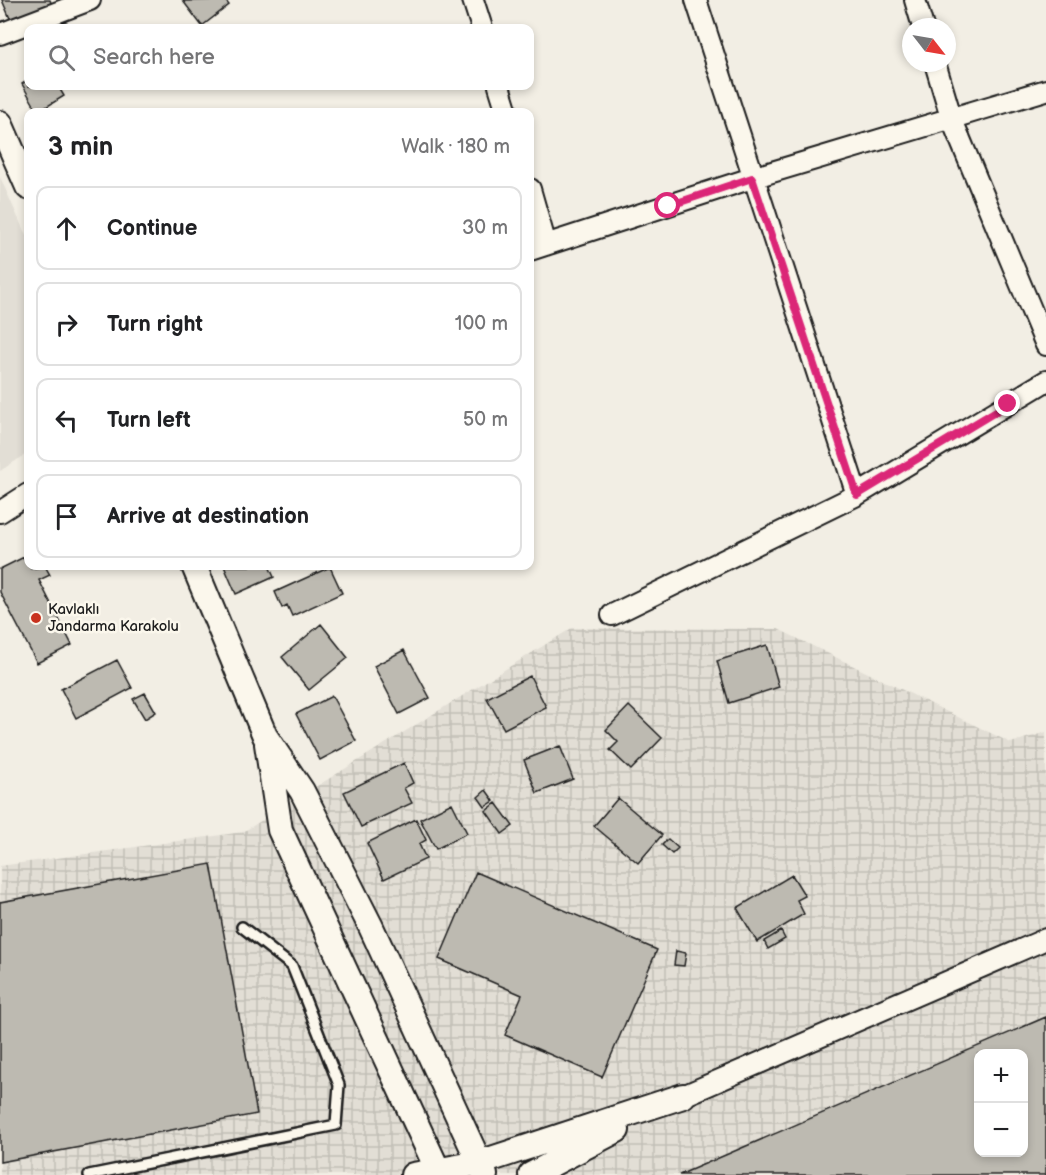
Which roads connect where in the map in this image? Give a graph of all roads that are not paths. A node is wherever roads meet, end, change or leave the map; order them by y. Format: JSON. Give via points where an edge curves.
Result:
{"nodes":[{"id":1,"x":90,"y":0,"type":"edge"},
{"id":2,"x":473,"y":0,"type":"edge"},
{"id":3,"x":696,"y":0,"type":"edge"},
{"id":4,"x":915,"y":0,"type":"edge"},
{"id":5,"x":920,"y":18,"type":"edge"},
{"id":6,"x":26,"y":24,"type":"edge"},
{"id":7,"x":481,"y":24,"type":"edge"},
{"id":8,"x":24,"y":25,"type":"edge"},
{"id":9,"x":0,"y":34,"type":"edge"},
{"id":10,"x":938,"y":72,"type":"edge"},
{"id":11,"x":500,"y":90,"type":"edge"},
{"id":12,"x":1046,"y":90,"type":"edge"},
{"id":13,"x":506,"y":108,"type":"edge"},
{"id":14,"x":952,"y":120,"type":"junction"},
{"id":15,"x":0,"y":123,"type":"edge"},
{"id":16,"x":24,"y":178,"type":"edge"},
{"id":17,"x":752,"y":178,"type":"junction"},
{"id":18,"x":534,"y":218,"type":"edge"},
{"id":19,"x":538,"y":248,"type":"edge"},
{"id":20,"x":1046,"y":345,"type":"edge"},
{"id":21,"x":1046,"y":381,"type":"edge"},
{"id":22,"x":857,"y":495,"type":"junction"},
{"id":23,"x":24,"y":497,"type":"edge"},
{"id":24,"x":0,"y":512,"type":"edge"},
{"id":25,"x":196,"y":570,"type":"edge"},
{"id":26,"x":612,"y":615,"type":"dead end"},
{"id":27,"x":265,"y":736,"type":"junction"},
{"id":28,"x":242,"y":927,"type":"dead end"},
{"id":29,"x":1046,"y":939,"type":"edge"},
{"id":30,"x":683,"y":1095,"type":"junction"},
{"id":31,"x":482,"y":1169,"type":"edge"},
{"id":32,"x":439,"y":1172,"type":"edge"},
{"id":33,"x":89,"y":1175,"type":"edge"},
{"id":34,"x":413,"y":1175,"type":"edge"},
{"id":35,"x":531,"y":1175,"type":"edge"}],
"edges":[{"from":1,"to":6,"type":"street"},
{"from":2,"to":7,"type":"street"},
{"from":3,"to":17,"type":"street"},
{"from":4,"to":5,"type":"street"},
{"from":8,"to":9,"type":"street"},
{"from":10,"to":14,"type":"street"},
{"from":11,"to":13,"type":"street"},
{"from":12,"to":14,"type":"street"},
{"from":14,"to":17,"type":"street"},
{"from":14,"to":20,"type":"street"},
{"from":15,"to":16,"type":"street"},
{"from":17,"to":19,"type":"street"},
{"from":17,"to":22,"type":"street"},
{"from":18,"to":19,"type":"street"},
{"from":21,"to":22,"type":"street"},
{"from":22,"to":26,"type":"street"},
{"from":23,"to":24,"type":"street"},
{"from":25,"to":27,"type":"street"},
{"from":27,"to":31,"type":"street","via":[[302,791],[366,917]]},
{"from":27,"to":32,"type":"street","via":[[279,830]]},
{"from":28,"to":33,"type":"lane","via":[[292,966],[339,1085],[336,1125]]},
{"from":29,"to":30,"type":"street"},
{"from":30,"to":31,"type":"street"},
{"from":30,"to":35,"type":"street"},
{"from":31,"to":32,"type":"street"},
{"from":32,"to":34,"type":"street"}]}
